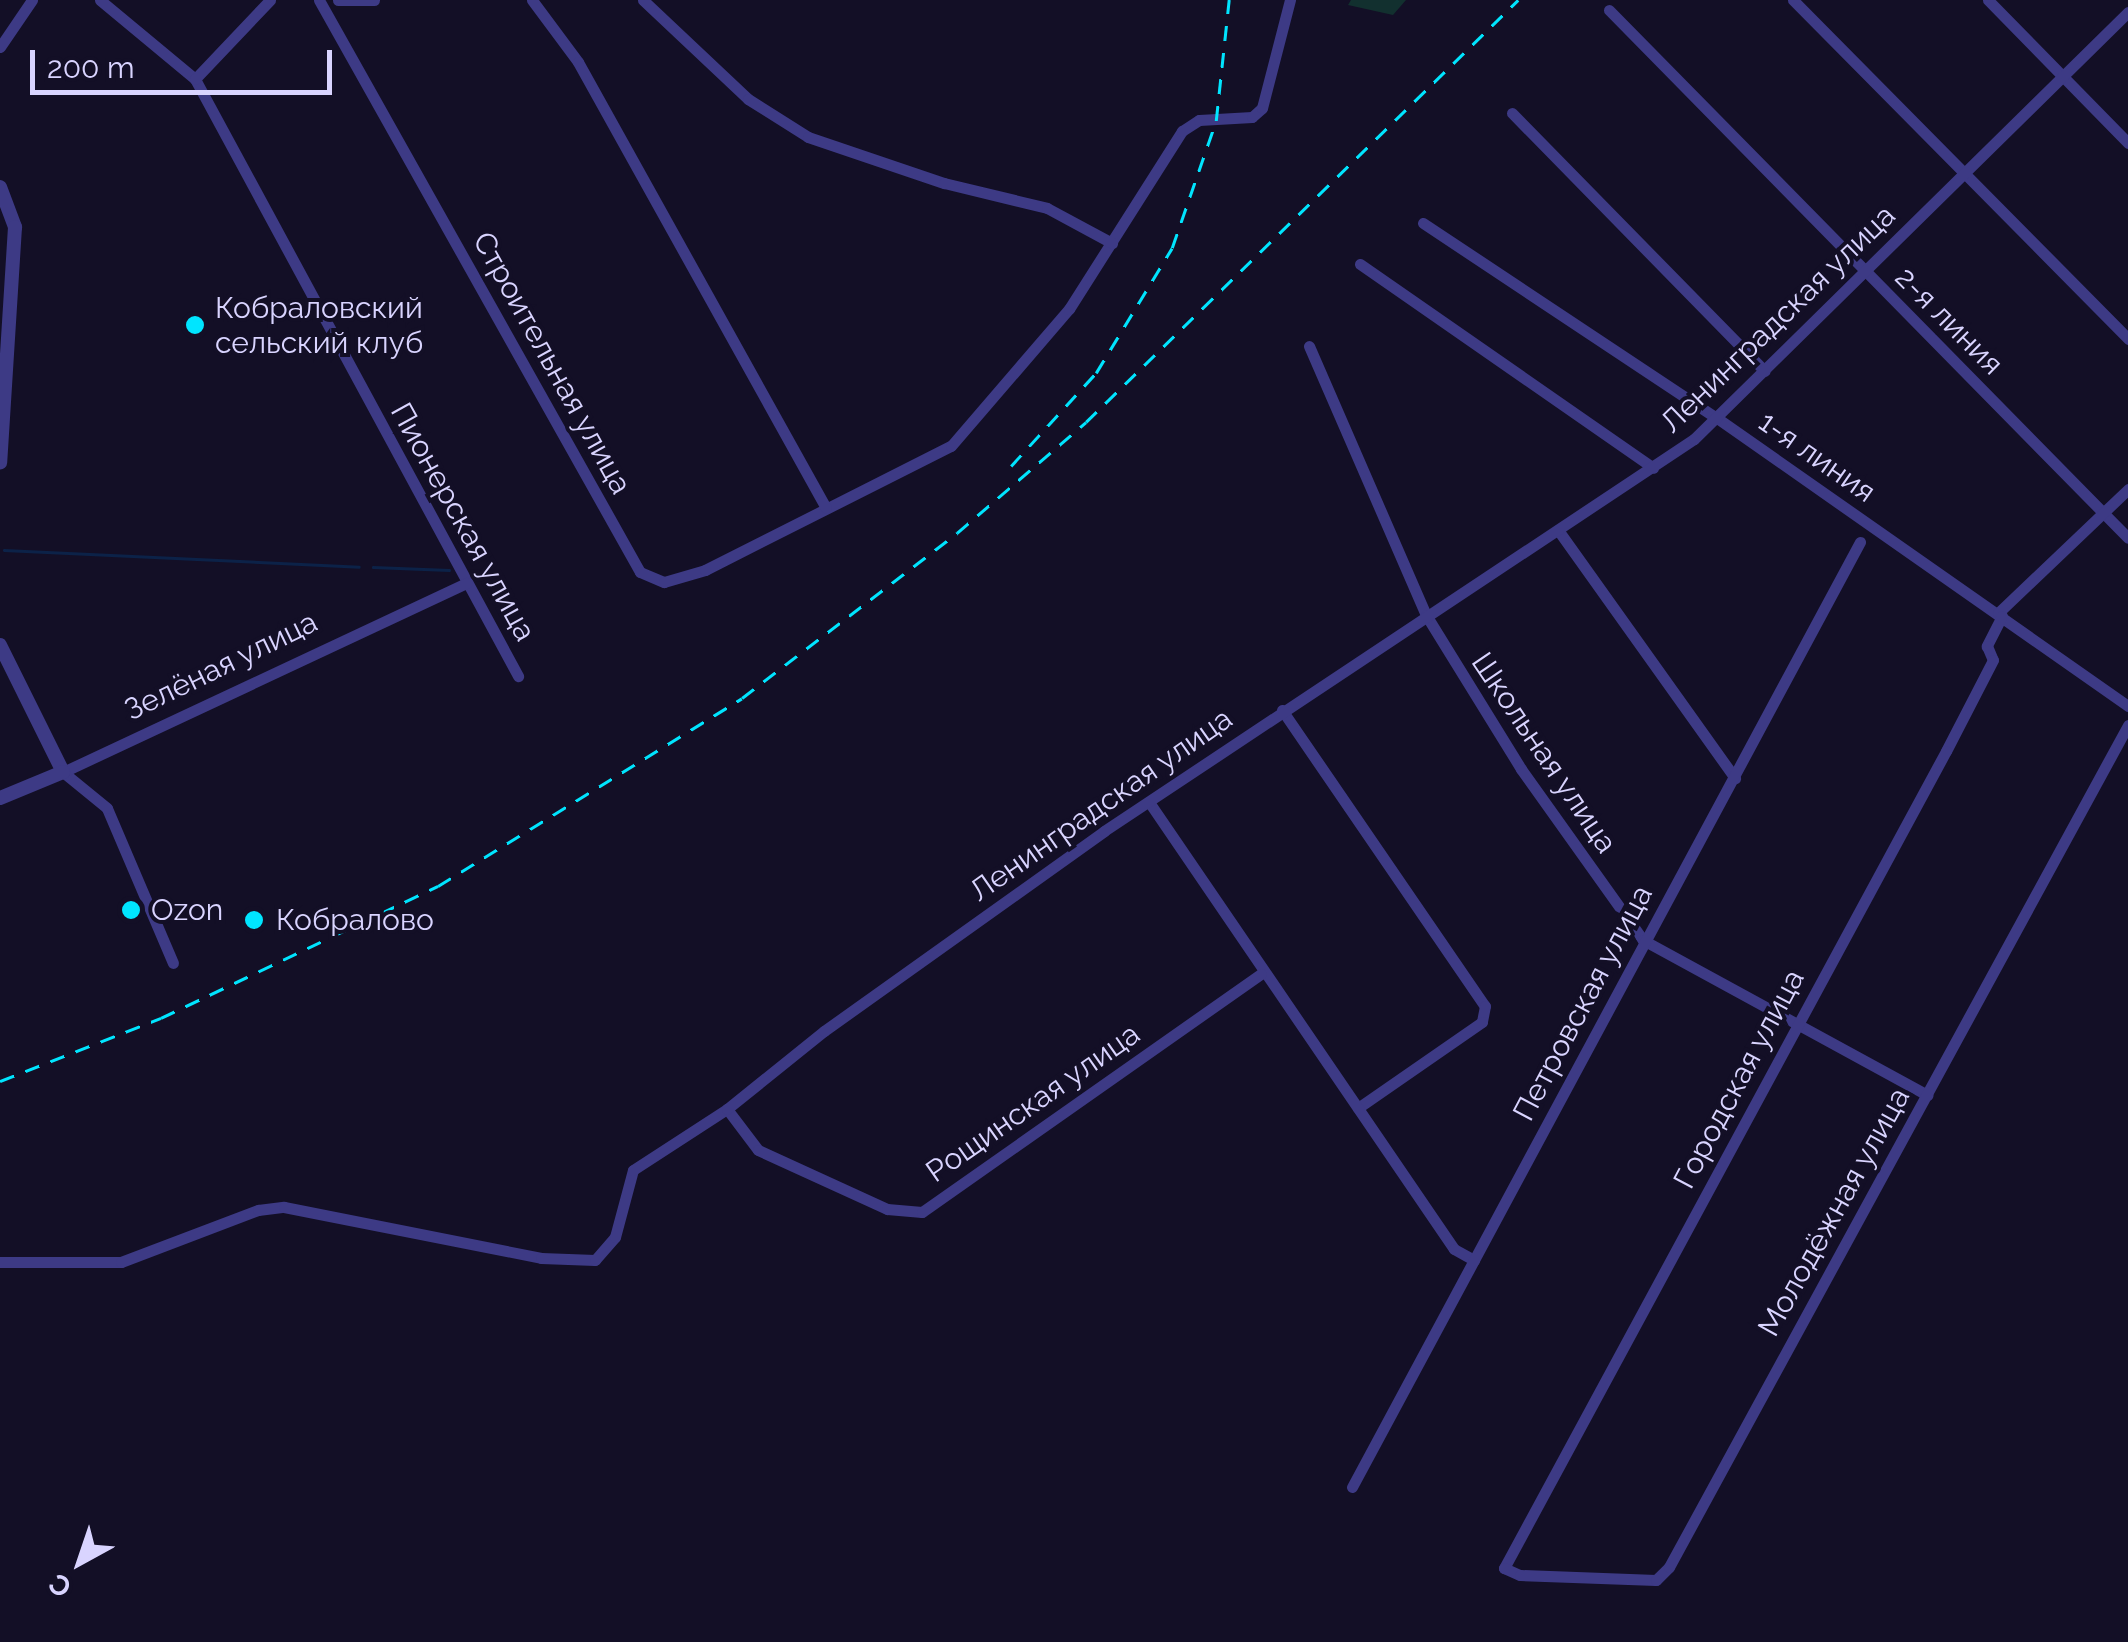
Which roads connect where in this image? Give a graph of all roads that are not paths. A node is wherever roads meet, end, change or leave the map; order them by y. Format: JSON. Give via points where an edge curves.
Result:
{"nodes":[{"id":1,"x":32,"y":0,"type":"edge"},
{"id":2,"x":100,"y":0,"type":"edge"},
{"id":3,"x":270,"y":0,"type":"edge"},
{"id":4,"x":319,"y":0,"type":"edge"},
{"id":5,"x":338,"y":0,"type":"edge"},
{"id":6,"x":374,"y":0,"type":"edge"},
{"id":7,"x":532,"y":0,"type":"edge"},
{"id":8,"x":643,"y":0,"type":"edge"},
{"id":9,"x":1290,"y":0,"type":"edge"},
{"id":10,"x":1793,"y":0,"type":"edge"},
{"id":11,"x":1988,"y":0,"type":"edge"},
{"id":12,"x":1609,"y":10,"type":"dead end"},
{"id":13,"x":2128,"y":12,"type":"edge"},
{"id":14,"x":0,"y":47,"type":"edge"},
{"id":15,"x":2063,"y":77,"type":"junction"},
{"id":16,"x":195,"y":79,"type":"junction"},
{"id":17,"x":1512,"y":112,"type":"dead end"},
{"id":18,"x":2128,"y":143,"type":"edge"},
{"id":19,"x":1966,"y":173,"type":"junction"},
{"id":20,"x":0,"y":187,"type":"edge"},
{"id":21,"x":1423,"y":223,"type":"dead end"},
{"id":22,"x":1112,"y":243,"type":"junction"},
{"id":23,"x":1360,"y":264,"type":"dead end"},
{"id":24,"x":1866,"y":272,"type":"junction"},
{"id":25,"x":2128,"y":339,"type":"edge"},
{"id":26,"x":1309,"y":346,"type":"dead end"},
{"id":27,"x":1765,"y":371,"type":"junction"},
{"id":28,"x":1717,"y":418,"type":"junction"},
{"id":29,"x":0,"y":464,"type":"edge"},
{"id":30,"x":1652,"y":468,"type":"junction"},
{"id":31,"x":2128,"y":489,"type":"edge"},
{"id":32,"x":826,"y":508,"type":"junction"},
{"id":33,"x":2103,"y":512,"type":"junction"},
{"id":34,"x":1558,"y":530,"type":"junction"},
{"id":35,"x":2128,"y":538,"type":"edge"},
{"id":36,"x":1860,"y":542,"type":"dead end"},
{"id":37,"x":467,"y":583,"type":"junction"},
{"id":38,"x":1426,"y":615,"type":"junction"},
{"id":39,"x":2000,"y":615,"type":"junction"},
{"id":40,"x":0,"y":645,"type":"edge"},
{"id":41,"x":518,"y":676,"type":"dead end"},
{"id":42,"x":2128,"y":706,"type":"edge"},
{"id":43,"x":1282,"y":710,"type":"junction"},
{"id":44,"x":2128,"y":724,"type":"edge"},
{"id":45,"x":63,"y":772,"type":"junction"},
{"id":46,"x":1735,"y":778,"type":"junction"},
{"id":47,"x":0,"y":798,"type":"edge"},
{"id":48,"x":1149,"y":802,"type":"junction"},
{"id":49,"x":1644,"y":940,"type":"junction"},
{"id":50,"x":174,"y":964,"type":"dead end"},
{"id":51,"x":1261,"y":974,"type":"junction"},
{"id":52,"x":1794,"y":1025,"type":"junction"},
{"id":53,"x":1927,"y":1095,"type":"junction"},
{"id":54,"x":1358,"y":1108,"type":"junction"},
{"id":55,"x":727,"y":1109,"type":"junction"},
{"id":56,"x":1474,"y":1260,"type":"junction"},
{"id":57,"x":0,"y":1262,"type":"edge"},
{"id":58,"x":1352,"y":1487,"type":"dead end"},
{"id":59,"x":1502,"y":1562,"type":"joint"}],
"edges":[{"from":1,"to":14,"type":"street"},
{"from":2,"to":16,"type":"street","name":"Пионерская улица"},
{"from":3,"to":16,"type":"street"},
{"from":4,"to":32,"type":"street","name":"Строительная улица","via":[[640,572],[664,582],[682,579]]},
{"from":5,"to":6,"type":"street"},
{"from":7,"to":32,"type":"street","via":[[578,62]]},
{"from":8,"to":22,"type":"street","via":[[748,98],[808,137],[944,183],[1048,208]]},
{"from":9,"to":22,"type":"street","via":[[1262,108],[1236,121],[1188,124]]},
{"from":10,"to":19,"type":"street"},
{"from":11,"to":15,"type":"street"},
{"from":12,"to":24,"type":"street","name":"2-я линия"},
{"from":13,"to":15,"type":"street","name":"Ленинградская улица"},
{"from":15,"to":18,"type":"street"},
{"from":15,"to":19,"type":"street","name":"Ленинградская улица"},
{"from":16,"to":37,"type":"street","name":"Пионерская улица"},
{"from":17,"to":27,"type":"street"},
{"from":19,"to":24,"type":"street","name":"Ленинградская улица"},
{"from":19,"to":25,"type":"street"},
{"from":20,"to":29,"type":"street","via":[[14,226]]},
{"from":21,"to":28,"type":"street","name":"1-я линия"},
{"from":22,"to":32,"type":"street","via":[[1037,351],[950,446]]},
{"from":23,"to":30,"type":"street"},
{"from":24,"to":27,"type":"street","name":"Ленинградская улица"},
{"from":24,"to":33,"type":"street","name":"2-я линия"},
{"from":26,"to":38,"type":"street","name":"Школьная улица"},
{"from":27,"to":28,"type":"street","name":"Ленинградская улица"},
{"from":28,"to":30,"type":"street","name":"Ленинградская улица"},
{"from":28,"to":39,"type":"street","name":"1-я линия"},
{"from":30,"to":34,"type":"street","name":"Ленинградская улица"},
{"from":31,"to":33,"type":"street"},
{"from":33,"to":35,"type":"street","name":"2-я линия"},
{"from":33,"to":39,"type":"street"},
{"from":34,"to":38,"type":"street","name":"Ленинградская улица"},
{"from":34,"to":46,"type":"street"},
{"from":36,"to":46,"type":"street","name":"Петровская улица"},
{"from":37,"to":41,"type":"street","name":"Пионерская улица"},
{"from":37,"to":45,"type":"street","name":"Зелёная улица"},
{"from":38,"to":43,"type":"street","name":"Ленинградская улица"},
{"from":38,"to":49,"type":"street","name":"Школьная улица","via":[[1521,768]]},
{"from":39,"to":42,"type":"street","name":"1-я линия"},
{"from":39,"to":52,"type":"street","name":"Городская улица","via":[[1987,646],[1993,660]]},
{"from":40,"to":45,"type":"street"},
{"from":43,"to":48,"type":"street","name":"Ленинградская улица"},
{"from":43,"to":54,"type":"street","via":[[1485,1010]]},
{"from":44,"to":53,"type":"street","name":"Молодёжная улица"},
{"from":45,"to":47,"type":"street","name":"Зелёная улица"},
{"from":45,"to":50,"type":"street","via":[[107,808]]},
{"from":46,"to":49,"type":"street","name":"Петровская улица"},
{"from":48,"to":51,"type":"street"},
{"from":48,"to":55,"type":"street","name":"Ленинградская улица","via":[[824,1030]]},
{"from":49,"to":52,"type":"street","name":"Школьная улица"},
{"from":49,"to":56,"type":"street","name":"Петровская улица"},
{"from":51,"to":54,"type":"street"},
{"from":51,"to":55,"type":"street","name":"Рощинская улица","via":[[922,1212],[888,1209],[758,1150]]},
{"from":52,"to":53,"type":"street","name":"Школьная улица"},
{"from":52,"to":59,"type":"street","name":"Городская улица"},
{"from":53,"to":59,"type":"street","name":"Молодёжная улица","via":[[1669,1568],[1656,1580],[1520,1575]]},
{"from":54,"to":56,"type":"street","via":[[1454,1249]]},
{"from":55,"to":57,"type":"street","name":"Ленинградская улица","via":[[633,1170],[615,1237],[596,1260],[541,1258],[284,1206],[111,1264]]},
{"from":56,"to":58,"type":"street","name":"Петровская улица"}]}
